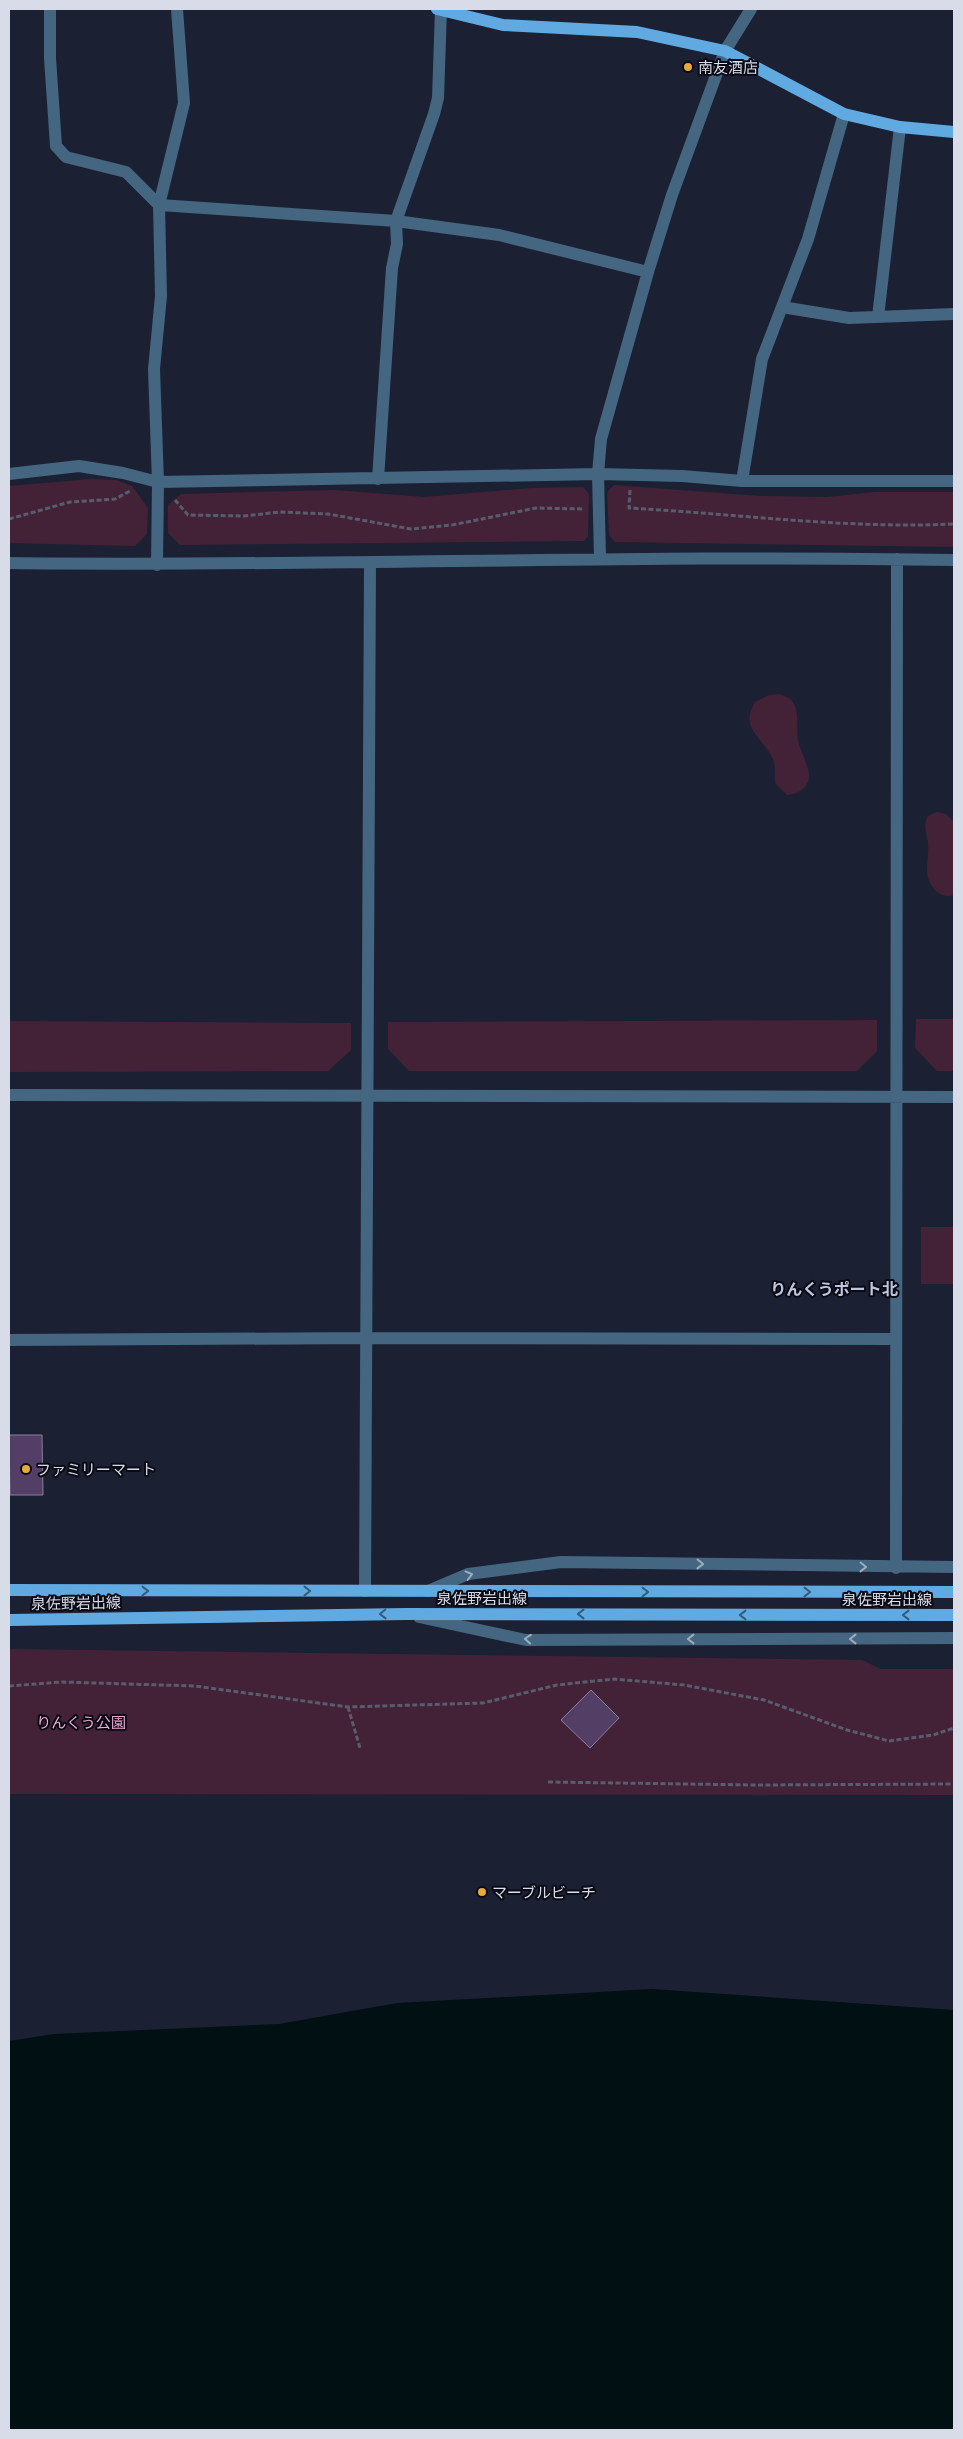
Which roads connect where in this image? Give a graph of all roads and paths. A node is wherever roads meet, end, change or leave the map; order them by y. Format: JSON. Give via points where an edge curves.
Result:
{"nodes":[{"id":1,"x":50,"y":9,"type":"edge"},
{"id":2,"x":177,"y":9,"type":"edge"},
{"id":3,"x":440,"y":9,"type":"edge"},
{"id":4,"x":750,"y":9,"type":"edge"},
{"id":5,"x":725,"y":52,"type":"junction"},
{"id":6,"x":844,"y":114,"type":"junction"},
{"id":7,"x":900,"y":127,"type":"junction"},
{"id":8,"x":954,"y":132,"type":"edge"},
{"id":9,"x":159,"y":205,"type":"junction"},
{"id":10,"x":396,"y":221,"type":"junction"},
{"id":11,"x":648,"y":272,"type":"junction"},
{"id":12,"x":782,"y":307,"type":"junction"},
{"id":13,"x":954,"y":314,"type":"edge"},
{"id":14,"x":878,"y":317,"type":"junction"},
{"id":15,"x":9,"y":474,"type":"edge"},
{"id":16,"x":598,"y":474,"type":"junction"},
{"id":17,"x":954,"y":477,"type":"edge"},
{"id":18,"x":378,"y":478,"type":"junction"},
{"id":19,"x":742,"y":481,"type":"junction"},
{"id":20,"x":158,"y":482,"type":"junction"},
{"id":21,"x":134,"y":489,"type":"dead end"},
{"id":22,"x":623,"y":489,"type":"dead end"},
{"id":23,"x":175,"y":500,"type":"dead end"},
{"id":24,"x":587,"y":502,"type":"dead end"},
{"id":25,"x":9,"y":519,"type":"edge"},
{"id":26,"x":954,"y":524,"type":"edge"},
{"id":27,"x":600,"y":558,"type":"junction"},
{"id":28,"x":897,"y":559,"type":"junction"},
{"id":29,"x":954,"y":560,"type":"edge"},
{"id":30,"x":9,"y":562,"type":"edge"},
{"id":31,"x":370,"y":563,"type":"junction"},
{"id":32,"x":157,"y":565,"type":"junction"},
{"id":33,"x":9,"y":1095,"type":"edge"},
{"id":34,"x":368,"y":1097,"type":"junction"},
{"id":35,"x":897,"y":1097,"type":"junction"},
{"id":36,"x":954,"y":1097,"type":"edge"},
{"id":37,"x":366,"y":1338,"type":"junction"},
{"id":38,"x":9,"y":1340,"type":"edge"},
{"id":39,"x":896,"y":1340,"type":"junction"},
{"id":40,"x":954,"y":1567,"type":"edge"},
{"id":41,"x":896,"y":1568,"type":"junction"},
{"id":42,"x":9,"y":1590,"type":"edge"},
{"id":43,"x":365,"y":1591,"type":"junction"},
{"id":44,"x":424,"y":1592,"type":"junction"},
{"id":45,"x":954,"y":1592,"type":"edge"},
{"id":46,"x":406,"y":1614,"type":"junction"},
{"id":47,"x":954,"y":1615,"type":"edge"},
{"id":48,"x":9,"y":1620,"type":"edge"},
{"id":49,"x":954,"y":1638,"type":"edge"},
{"id":50,"x":9,"y":1686,"type":"edge"},
{"id":51,"x":348,"y":1707,"type":"junction"},
{"id":52,"x":954,"y":1728,"type":"edge"},
{"id":53,"x":360,"y":1748,"type":"dead end"},
{"id":54,"x":548,"y":1782,"type":"dead end"},
{"id":55,"x":954,"y":1784,"type":"edge"}],
"edges":[{"from":1,"to":9,"type":"street","via":[[56,146],[66,158],[126,172]]},
{"from":2,"to":9,"type":"street","via":[[184,103]]},
{"from":3,"to":5,"type":"main road","via":[[503,24],[637,32]]},
{"from":3,"to":10,"type":"street","via":[[436,106]]},
{"from":4,"to":5,"type":"street"},
{"from":5,"to":6,"type":"main road"},
{"from":5,"to":11,"type":"street","via":[[672,195]]},
{"from":6,"to":7,"type":"main road"},
{"from":6,"to":12,"type":"street","via":[[808,239]]},
{"from":7,"to":8,"type":"main road"},
{"from":7,"to":14,"type":"street"},
{"from":9,"to":10,"type":"street"},
{"from":9,"to":20,"type":"street","via":[[161,296],[154,369]]},
{"from":10,"to":11,"type":"street","via":[[499,235]]},
{"from":10,"to":18,"type":"street","via":[[397,244],[392,268]]},
{"from":11,"to":16,"type":"street","via":[[601,439]]},
{"from":12,"to":14,"type":"street","via":[[849,318]]},
{"from":12,"to":19,"type":"street","via":[[762,359]]},
{"from":13,"to":14,"type":"street"},
{"from":15,"to":20,"type":"street","via":[[79,466],[123,472]]},
{"from":16,"to":18,"type":"street"},
{"from":16,"to":19,"type":"street"},
{"from":16,"to":27,"type":"street"},
{"from":17,"to":19,"type":"street"},
{"from":18,"to":20,"type":"street"},
{"from":20,"to":32,"type":"street"},
{"from":21,"to":25,"type":"path","via":[[115,500],[70,502]]},
{"from":22,"to":26,"type":"path","via":[[630,490],[629,508],[829,522],[917,526]]},
{"from":23,"to":24,"type":"path","via":[[188,515],[328,514],[411,529],[452,525],[536,508],[587,509]]},
{"from":27,"to":28,"type":"street"},
{"from":27,"to":31,"type":"street"},
{"from":28,"to":29,"type":"street"},
{"from":28,"to":35,"type":"street"},
{"from":30,"to":32,"type":"street"},
{"from":31,"to":32,"type":"street"},
{"from":31,"to":34,"type":"street"},
{"from":33,"to":34,"type":"street"},
{"from":34,"to":35,"type":"street"},
{"from":34,"to":37,"type":"street"},
{"from":35,"to":36,"type":"street"},
{"from":35,"to":39,"type":"street"},
{"from":37,"to":38,"type":"street"},
{"from":37,"to":39,"type":"street"},
{"from":37,"to":43,"type":"street"},
{"from":39,"to":41,"type":"street"},
{"from":40,"to":41,"type":"street"},
{"from":44,"to":41,"type":"street","one_way":true,"via":[[468,1574],[561,1562]]},
{"from":42,"to":43,"type":"main road","name":"泉佐野岩出線","one_way":true},
{"from":43,"to":44,"type":"main road","name":"泉佐野岩出線"},
{"from":44,"to":45,"type":"main road","name":"泉佐野岩出線","one_way":true},
{"from":47,"to":46,"type":"main road","name":"泉佐野岩出線","one_way":true},
{"from":46,"to":48,"type":"main road","name":"泉佐野岩出線","one_way":true},
{"from":49,"to":46,"type":"street","one_way":true,"via":[[526,1640]]},
{"from":50,"to":51,"type":"path","via":[[62,1682],[195,1686]]},
{"from":51,"to":52,"type":"path","via":[[483,1703],[557,1685],[614,1679],[684,1684],[764,1700],[847,1730],[889,1741],[933,1735]]},
{"from":51,"to":53,"type":"path"},
{"from":54,"to":55,"type":"path"}]}
